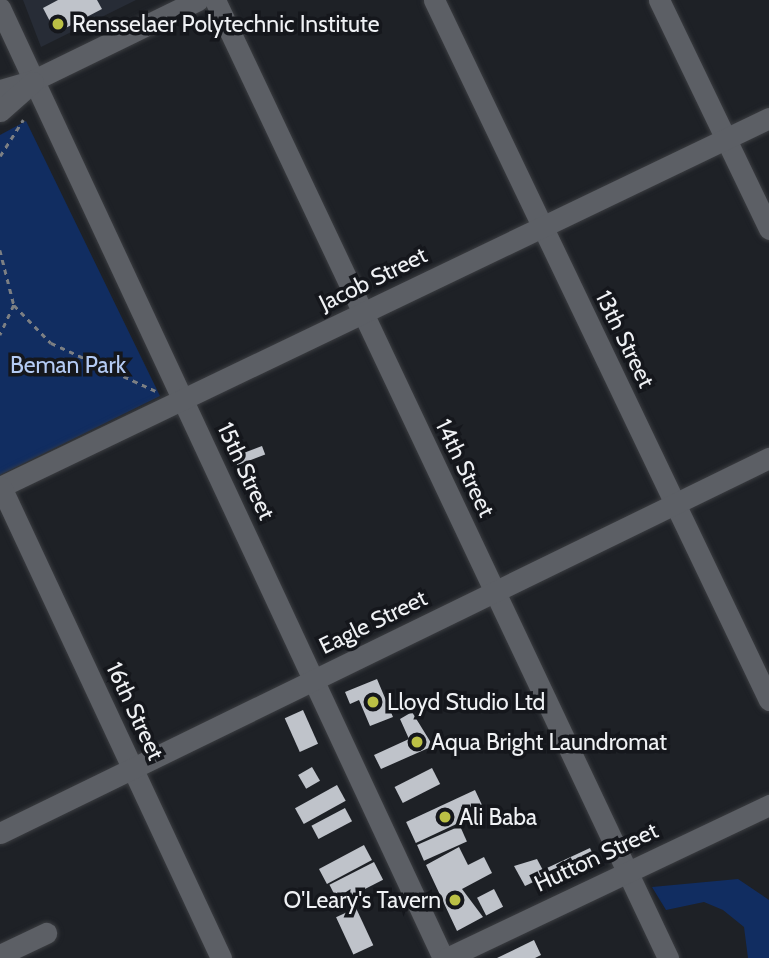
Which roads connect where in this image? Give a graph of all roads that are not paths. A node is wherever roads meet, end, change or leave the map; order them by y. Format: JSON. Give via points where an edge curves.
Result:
{"nodes":[{"id":1,"x":198,"y":0,"type":"edge"},
{"id":2,"x":215,"y":0,"type":"edge"},
{"id":3,"x":434,"y":0,"type":"edge"},
{"id":4,"x":659,"y":0,"type":"edge"},
{"id":5,"x":0,"y":8,"type":"edge"},
{"id":6,"x":34,"y":80,"type":"junction"},
{"id":7,"x":0,"y":90,"type":"edge"},
{"id":8,"x":0,"y":111,"type":"edge"},
{"id":9,"x":769,"y":118,"type":"edge"},
{"id":10,"x":726,"y":139,"type":"junction"},
{"id":11,"x":542,"y":227,"type":"junction"},
{"id":12,"x":769,"y":229,"type":"edge"},
{"id":13,"x":361,"y":314,"type":"junction"},
{"id":14,"x":183,"y":400,"type":"junction"},
{"id":15,"x":769,"y":458,"type":"edge"},
{"id":16,"x":1,"y":487,"type":"edge"},
{"id":17,"x":676,"y":504,"type":"junction"},
{"id":18,"x":496,"y":591,"type":"junction"},
{"id":19,"x":315,"y":679,"type":"junction"},
{"id":20,"x":769,"y":700,"type":"edge"},
{"id":21,"x":132,"y":766,"type":"junction"},
{"id":22,"x":769,"y":805,"type":"edge"},
{"id":23,"x":0,"y":833,"type":"edge"},
{"id":24,"x":626,"y":872,"type":"junction"},
{"id":25,"x":46,"y":933,"type":"dead end"},
{"id":26,"x":2,"y":954,"type":"edge"},
{"id":27,"x":220,"y":958,"type":"edge"},
{"id":28,"x":445,"y":958,"type":"edge"},
{"id":29,"x":668,"y":958,"type":"edge"}],
"edges":[{"from":1,"to":6,"type":"street"},
{"from":2,"to":13,"type":"street","name":"14th Street"},
{"from":3,"to":11,"type":"street","name":"13th Street"},
{"from":4,"to":10,"type":"street"},
{"from":5,"to":6,"type":"street","name":"15th Street"},
{"from":6,"to":7,"type":"street"},
{"from":6,"to":8,"type":"street"},
{"from":6,"to":14,"type":"street","name":"15th Street"},
{"from":9,"to":10,"type":"street","name":"Jacob Street"},
{"from":10,"to":11,"type":"street","name":"Jacob Street"},
{"from":10,"to":12,"type":"street"},
{"from":11,"to":13,"type":"street","name":"Jacob Street"},
{"from":11,"to":17,"type":"street","name":"13th Street"},
{"from":13,"to":14,"type":"street","name":"Jacob Street"},
{"from":13,"to":18,"type":"street","name":"14th Street"},
{"from":14,"to":16,"type":"street","name":"Jacob Street"},
{"from":14,"to":19,"type":"street","name":"15th Street"},
{"from":15,"to":17,"type":"street","name":"Eagle Street"},
{"from":16,"to":21,"type":"street","name":"16th Street"},
{"from":17,"to":18,"type":"street","name":"Eagle Street"},
{"from":17,"to":20,"type":"street","name":"13th Street"},
{"from":18,"to":19,"type":"street","name":"Eagle Street"},
{"from":18,"to":24,"type":"street","name":"14th Street"},
{"from":19,"to":21,"type":"street","name":"Eagle Street"},
{"from":19,"to":28,"type":"street","name":"15th Street"},
{"from":21,"to":23,"type":"street","name":"Eagle Street"},
{"from":21,"to":27,"type":"street","name":"16th Street"},
{"from":22,"to":24,"type":"street","name":"Hutton Street"},
{"from":24,"to":28,"type":"street","name":"Hutton Street"},
{"from":24,"to":29,"type":"street","name":"14th Street"},
{"from":25,"to":26,"type":"street"}]}
